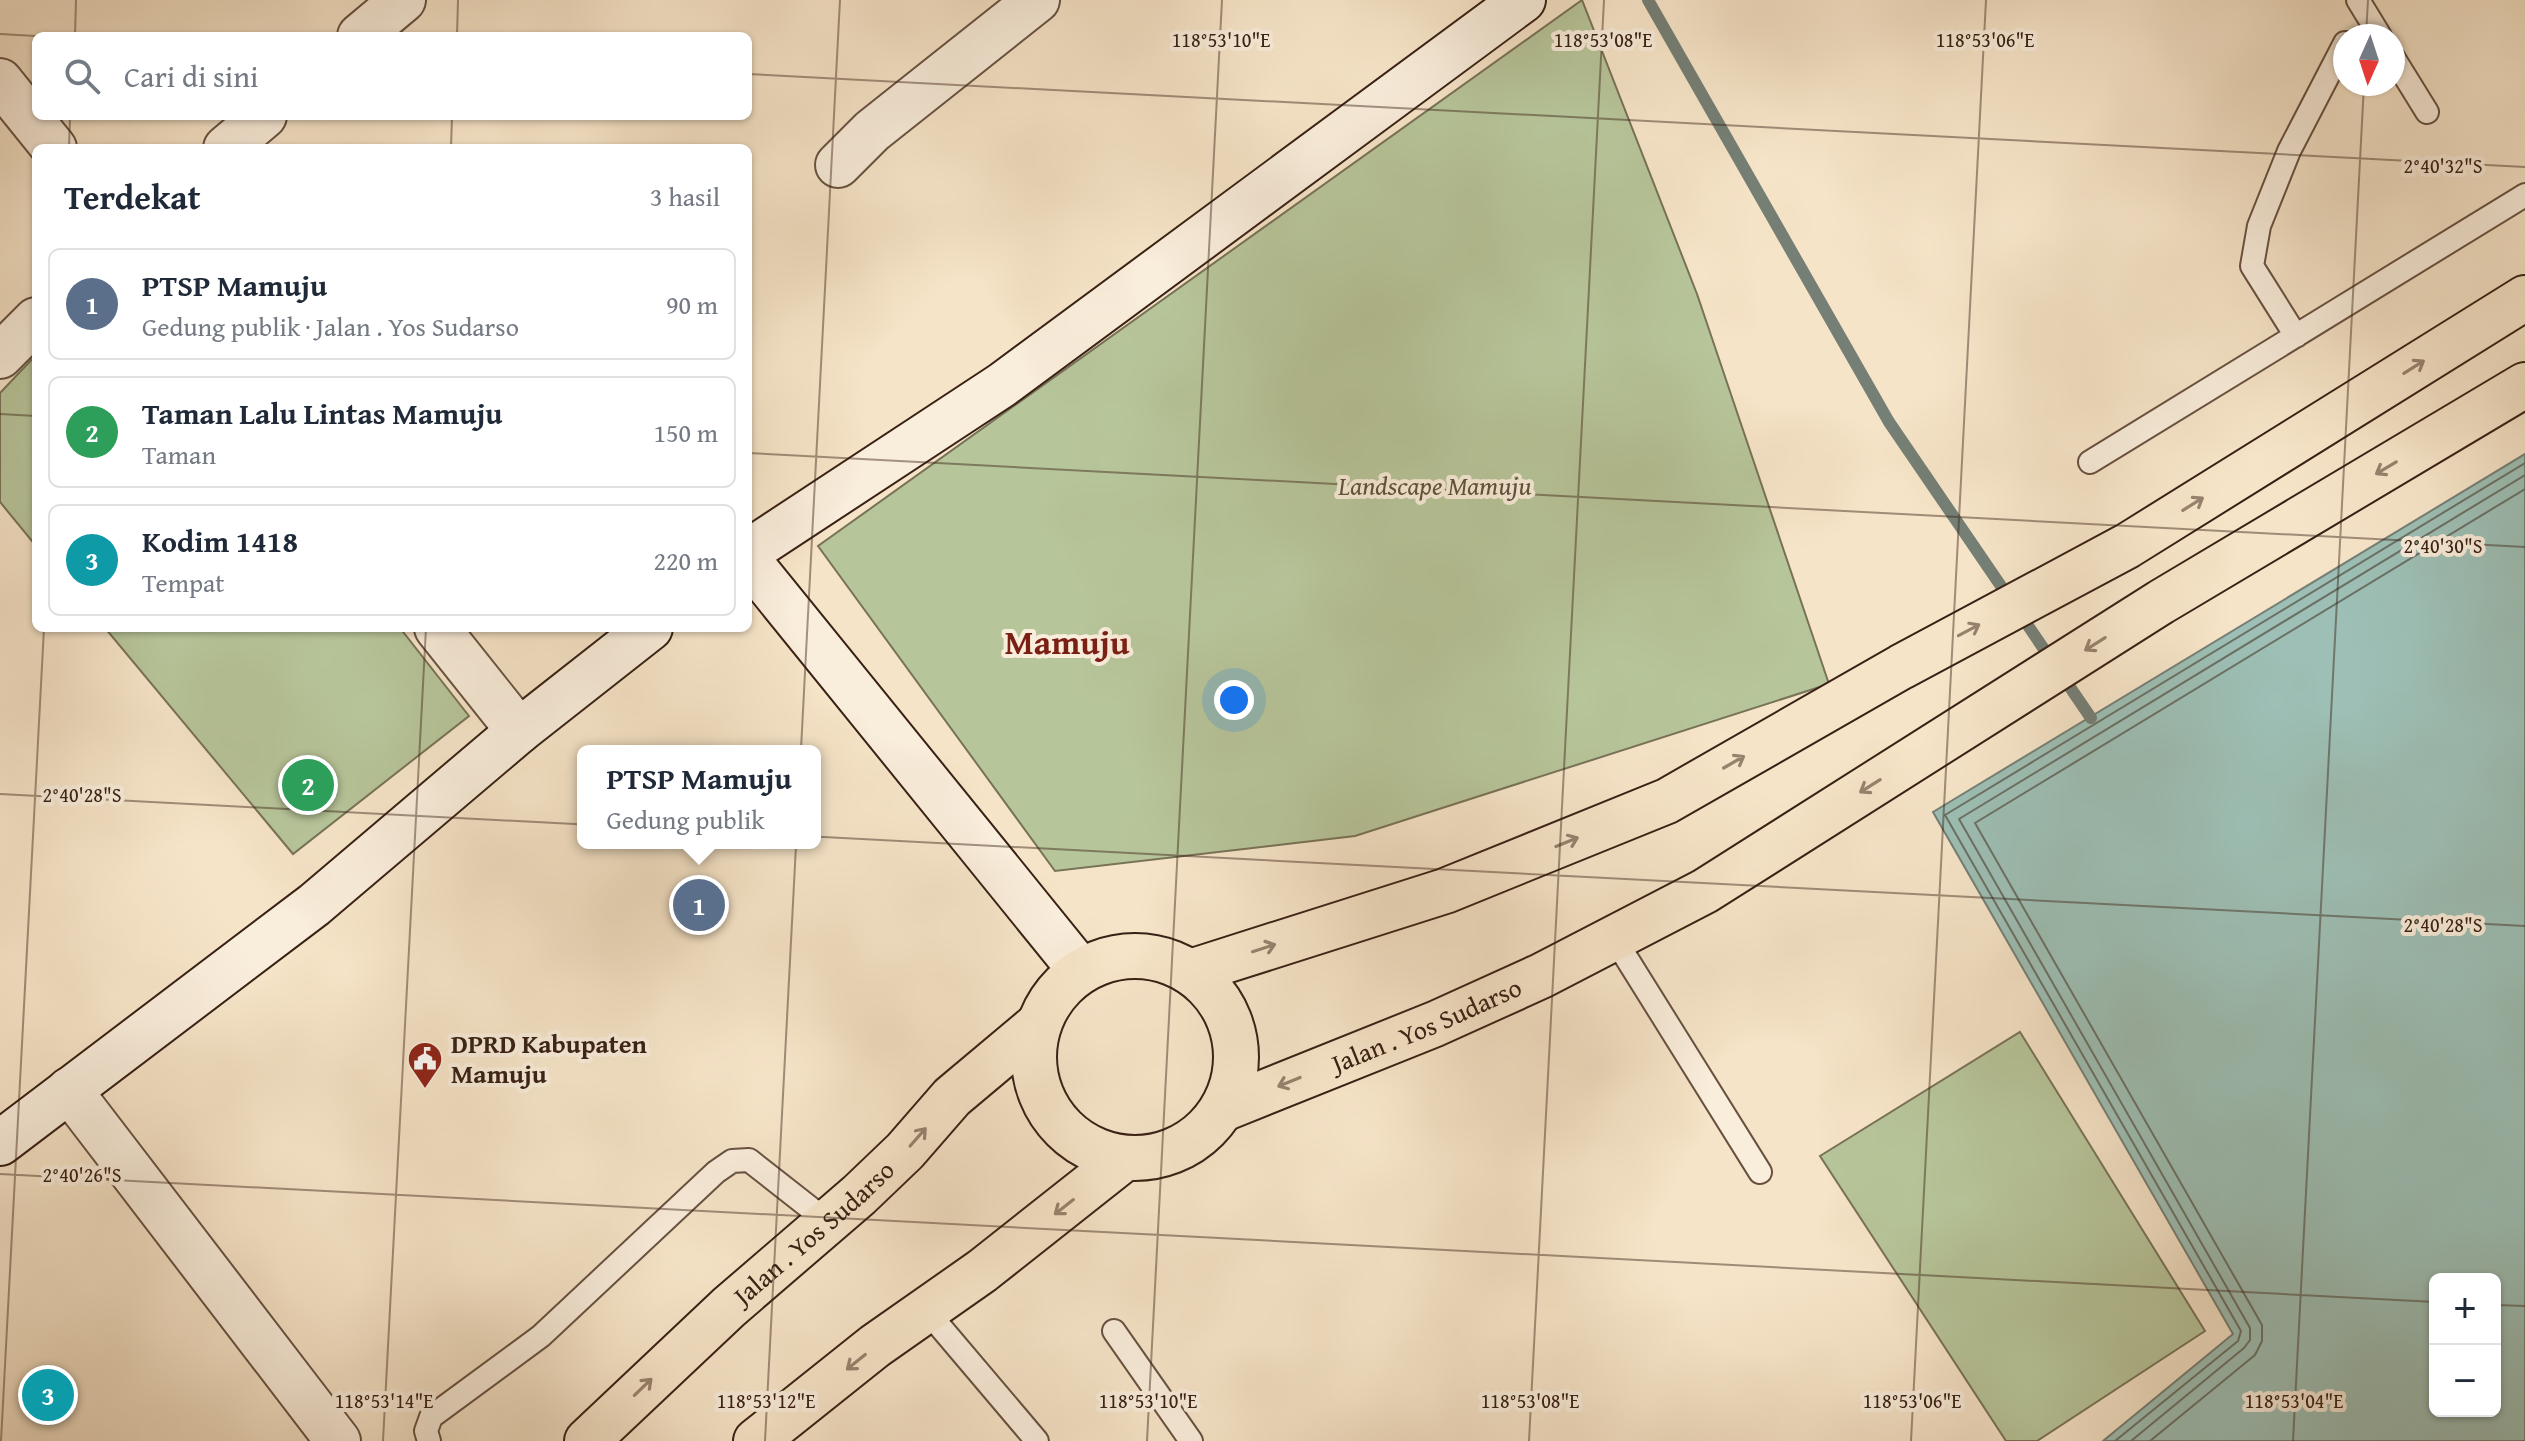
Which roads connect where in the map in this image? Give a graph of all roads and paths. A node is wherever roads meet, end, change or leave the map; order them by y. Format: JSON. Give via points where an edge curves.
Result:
{"nodes":[{"id":1,"x":403,"y":0,"type":"edge"},
{"id":2,"x":1037,"y":0,"type":"edge"},
{"id":3,"x":1523,"y":0,"type":"edge"},
{"id":4,"x":2360,"y":4,"type":"edge"},
{"id":5,"x":2352,"y":24,"type":"edge"},
{"id":6,"x":2372,"y":24,"type":"edge"},
{"id":7,"x":365,"y":32,"type":"edge"},
{"id":8,"x":2333,"y":66,"type":"edge"},
{"id":9,"x":2405,"y":76,"type":"edge"},
{"id":10,"x":0,"y":81,"type":"edge"},
{"id":11,"x":2427,"y":112,"type":"dead end"},
{"id":12,"x":259,"y":120,"type":"edge"},
{"id":13,"x":51,"y":144,"type":"edge"},
{"id":14,"x":231,"y":144,"type":"edge"},
{"id":15,"x":838,"y":165,"type":"dead end"},
{"id":16,"x":2525,"y":195,"type":"edge"},
{"id":17,"x":2525,"y":298,"type":"edge"},
{"id":18,"x":32,"y":324,"type":"edge"},
{"id":19,"x":2296,"y":336,"type":"junction"},
{"id":20,"x":0,"y":356,"type":"edge"},
{"id":21,"x":2525,"y":385,"type":"edge"},
{"id":22,"x":2090,"y":462,"type":"dead end"},
{"id":23,"x":752,"y":549,"type":"edge"},
{"id":24,"x":752,"y":565,"type":"edge"},
{"id":25,"x":440,"y":632,"type":"edge"},
{"id":26,"x":645,"y":632,"type":"edge"},
{"id":27,"x":519,"y":731,"type":"junction"},
{"id":28,"x":1614,"y":938,"type":"junction"},
{"id":29,"x":1081,"y":971,"type":"junction"},
{"id":30,"x":1190,"y":972,"type":"junction"},
{"id":31,"x":1039,"y":1024,"type":"junction"},
{"id":32,"x":69,"y":1090,"type":"junction"},
{"id":33,"x":1223,"y":1109,"type":"junction"},
{"id":34,"x":0,"y":1143,"type":"edge"},
{"id":35,"x":1125,"y":1158,"type":"junction"},
{"id":36,"x":1760,"y":1172,"type":"dead end"},
{"id":37,"x":828,"y":1222,"type":"junction"},
{"id":38,"x":926,"y":1310,"type":"junction"},
{"id":39,"x":1114,"y":1331,"type":"dead end"},
{"id":40,"x":338,"y":1441,"type":"edge"},
{"id":41,"x":429,"y":1441,"type":"edge"},
{"id":42,"x":587,"y":1441,"type":"edge"},
{"id":43,"x":756,"y":1441,"type":"edge"},
{"id":44,"x":1037,"y":1441,"type":"edge"},
{"id":45,"x":1191,"y":1441,"type":"edge"}],
"edges":[{"from":1,"to":7,"type":"main road"},
{"from":2,"to":15,"type":"main road","via":[[872,131]]},
{"from":3,"to":23,"type":"main road","via":[[1002,385]]},
{"from":4,"to":5,"type":"lane"},
{"from":4,"to":6,"type":"lane"},
{"from":8,"to":19,"type":"lane","via":[[2289,151],[2259,226],[2252,266]]},
{"from":9,"to":11,"type":"lane"},
{"from":10,"to":13,"type":"main road"},
{"from":12,"to":14,"type":"main road"},
{"from":16,"to":19,"type":"lane"},
{"from":30,"to":17,"type":"highway","one_way":true,"via":[[1445,891],[1667,801],[2127,546]]},
{"from":18,"to":20,"type":"main road"},
{"from":19,"to":22,"type":"lane"},
{"from":21,"to":28,"type":"highway","name":"Jalan . Yos Sudarso","one_way":true,"via":[[2161,602],[1705,891]]},
{"from":24,"to":29,"type":"main road"},
{"from":25,"to":27,"type":"main road"},
{"from":26,"to":27,"type":"main road"},
{"from":27,"to":32,"type":"main road","via":[[314,905]]},
{"from":28,"to":33,"type":"highway","name":"Jalan . Yos Sudarso","one_way":true,"via":[[1435,1024]]},
{"from":28,"to":36,"type":"lane"},
{"from":29,"to":30,"type":"highway","via":[[1113,959],[1147,956]]},
{"from":29,"to":31,"type":"highway","via":[[1063,985]]},
{"from":30,"to":33,"type":"highway","via":[[1222,1004],[1235,1036],[1236,1076]]},
{"from":31,"to":35,"type":"highway","via":[[1034,1069],[1049,1112],[1082,1144]]},
{"from":37,"to":31,"type":"highway","name":"Jalan . Yos Sudarso","one_way":true,"via":[[905,1151],[952,1097]]},
{"from":32,"to":34,"type":"main road"},
{"from":32,"to":40,"type":"main road"},
{"from":33,"to":35,"type":"highway","via":[[1210,1127],[1171,1153]]},
{"from":35,"to":38,"type":"highway","one_way":true},
{"from":37,"to":41,"type":"lane","via":[[749,1160],[732,1161],[541,1336],[431,1417]]},
{"from":42,"to":37,"type":"highway","name":"Jalan . Yos Sudarso","one_way":true},
{"from":38,"to":43,"type":"highway","one_way":true},
{"from":38,"to":44,"type":"lane"},
{"from":39,"to":45,"type":"lane"}]}
